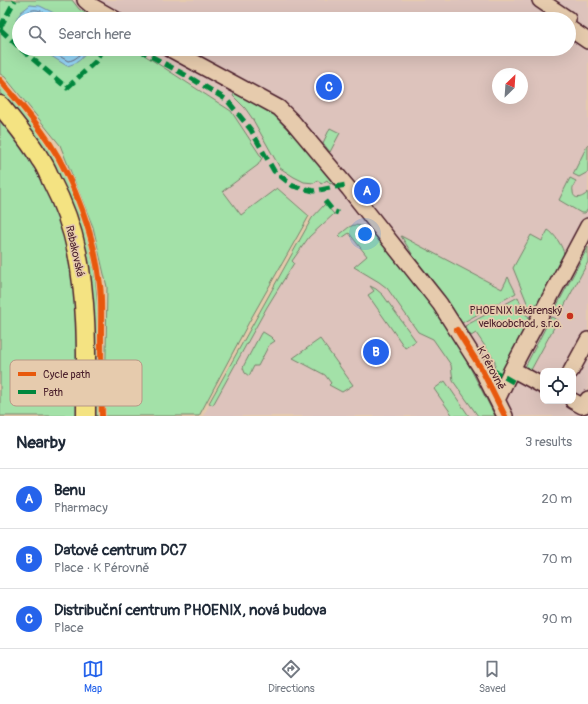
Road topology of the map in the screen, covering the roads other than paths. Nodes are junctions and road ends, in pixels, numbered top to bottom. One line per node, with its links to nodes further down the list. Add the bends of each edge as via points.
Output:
1 (85, 0): 4 (street)
2 (529, 0): 5 (street)
3 (540, 0): 6 (street)
4 (103, 12)
5 (544, 12)
6 (558, 12)
7 (576, 24): 8 (street)
8 (588, 32)
9 (576, 33): 10 (street)
10 (588, 41)
11 (183, 56): 20 (street, K Pérovně, via 279,108 293,122 440,304 482,370)
12 (0, 105): 15 (main road, Rabakovská, via 41,159 69,223 83,285)
13 (588, 226): 17 (street)
14 (588, 340): 16 (street)
15 (86, 360)
16 (573, 368)
17 (512, 369): 18 (street); 20 (street)
18 (540, 384)
19 (588, 399): 21 (street, via 582,406)
20 (497, 400): 22 (street, K Pérovně)
21 (576, 403)
22 (505, 416)

